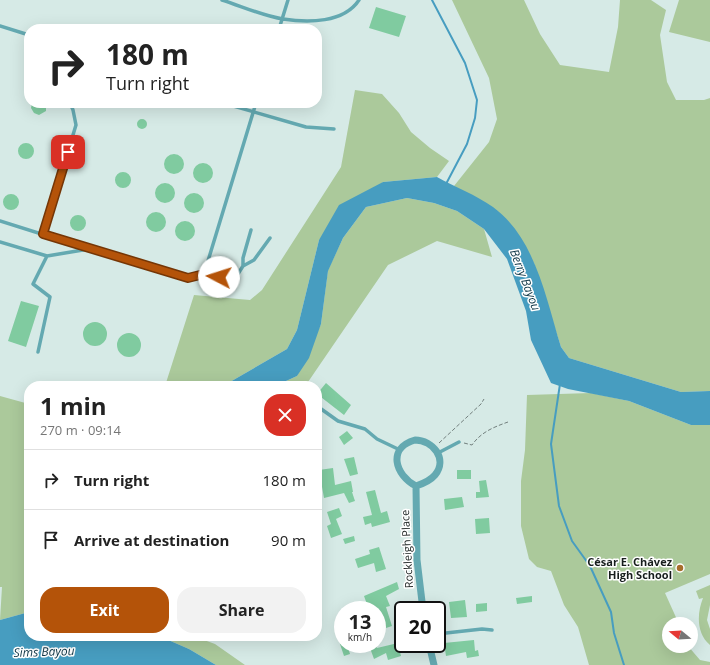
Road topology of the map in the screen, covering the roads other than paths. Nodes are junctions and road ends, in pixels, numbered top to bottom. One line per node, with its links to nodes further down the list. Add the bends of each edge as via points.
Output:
1 (222, 0): 4 (lane)
2 (288, 0): 4 (lane)
3 (359, 0): 4 (lane, via 338,17 311,21)
4 (282, 19): 5 (lane)
5 (280, 24)
6 (0, 26): 7 (lane)
7 (24, 33)
8 (72, 108): 15 (lane, via 76,125)
9 (240, 108): 11 (lane)
10 (254, 108): 11 (lane)
11 (253, 112): 12 (lane, via 306,127); 21 (lane)
12 (334, 129)
13 (0, 221): 15 (lane)
14 (251, 230): 20 (lane)
15 (43, 234): 18 (lane)
16 (270, 238): 20 (lane, via 254,260)
17 (0, 242): 19 (lane)
18 (89, 249): 19 (lane); 21 (lane, via 188,278)
19 (47, 256): 22 (lane, via 33,284 50,297)
20 (243, 266): 21 (lane, via 234,280)
21 (204, 274)
22 (38, 352)
23 (322, 410): 25 (lane, via 338,421 365,429 377,439)
24 (459, 442): 26 (lane)
25 (400, 450): 26 (street, via 415,440 428,443); 27 (street, via 398,468 407,480)
26 (436, 451): 27 (street, via 439,464 435,475)
27 (416, 486): 28 (street, Rockleigh Place, via 417,560)
28 (422, 601)
29 (492, 630): 30 (lane)
30 (446, 633)
31 (431, 653): 32 (street)
32 (434, 665)

